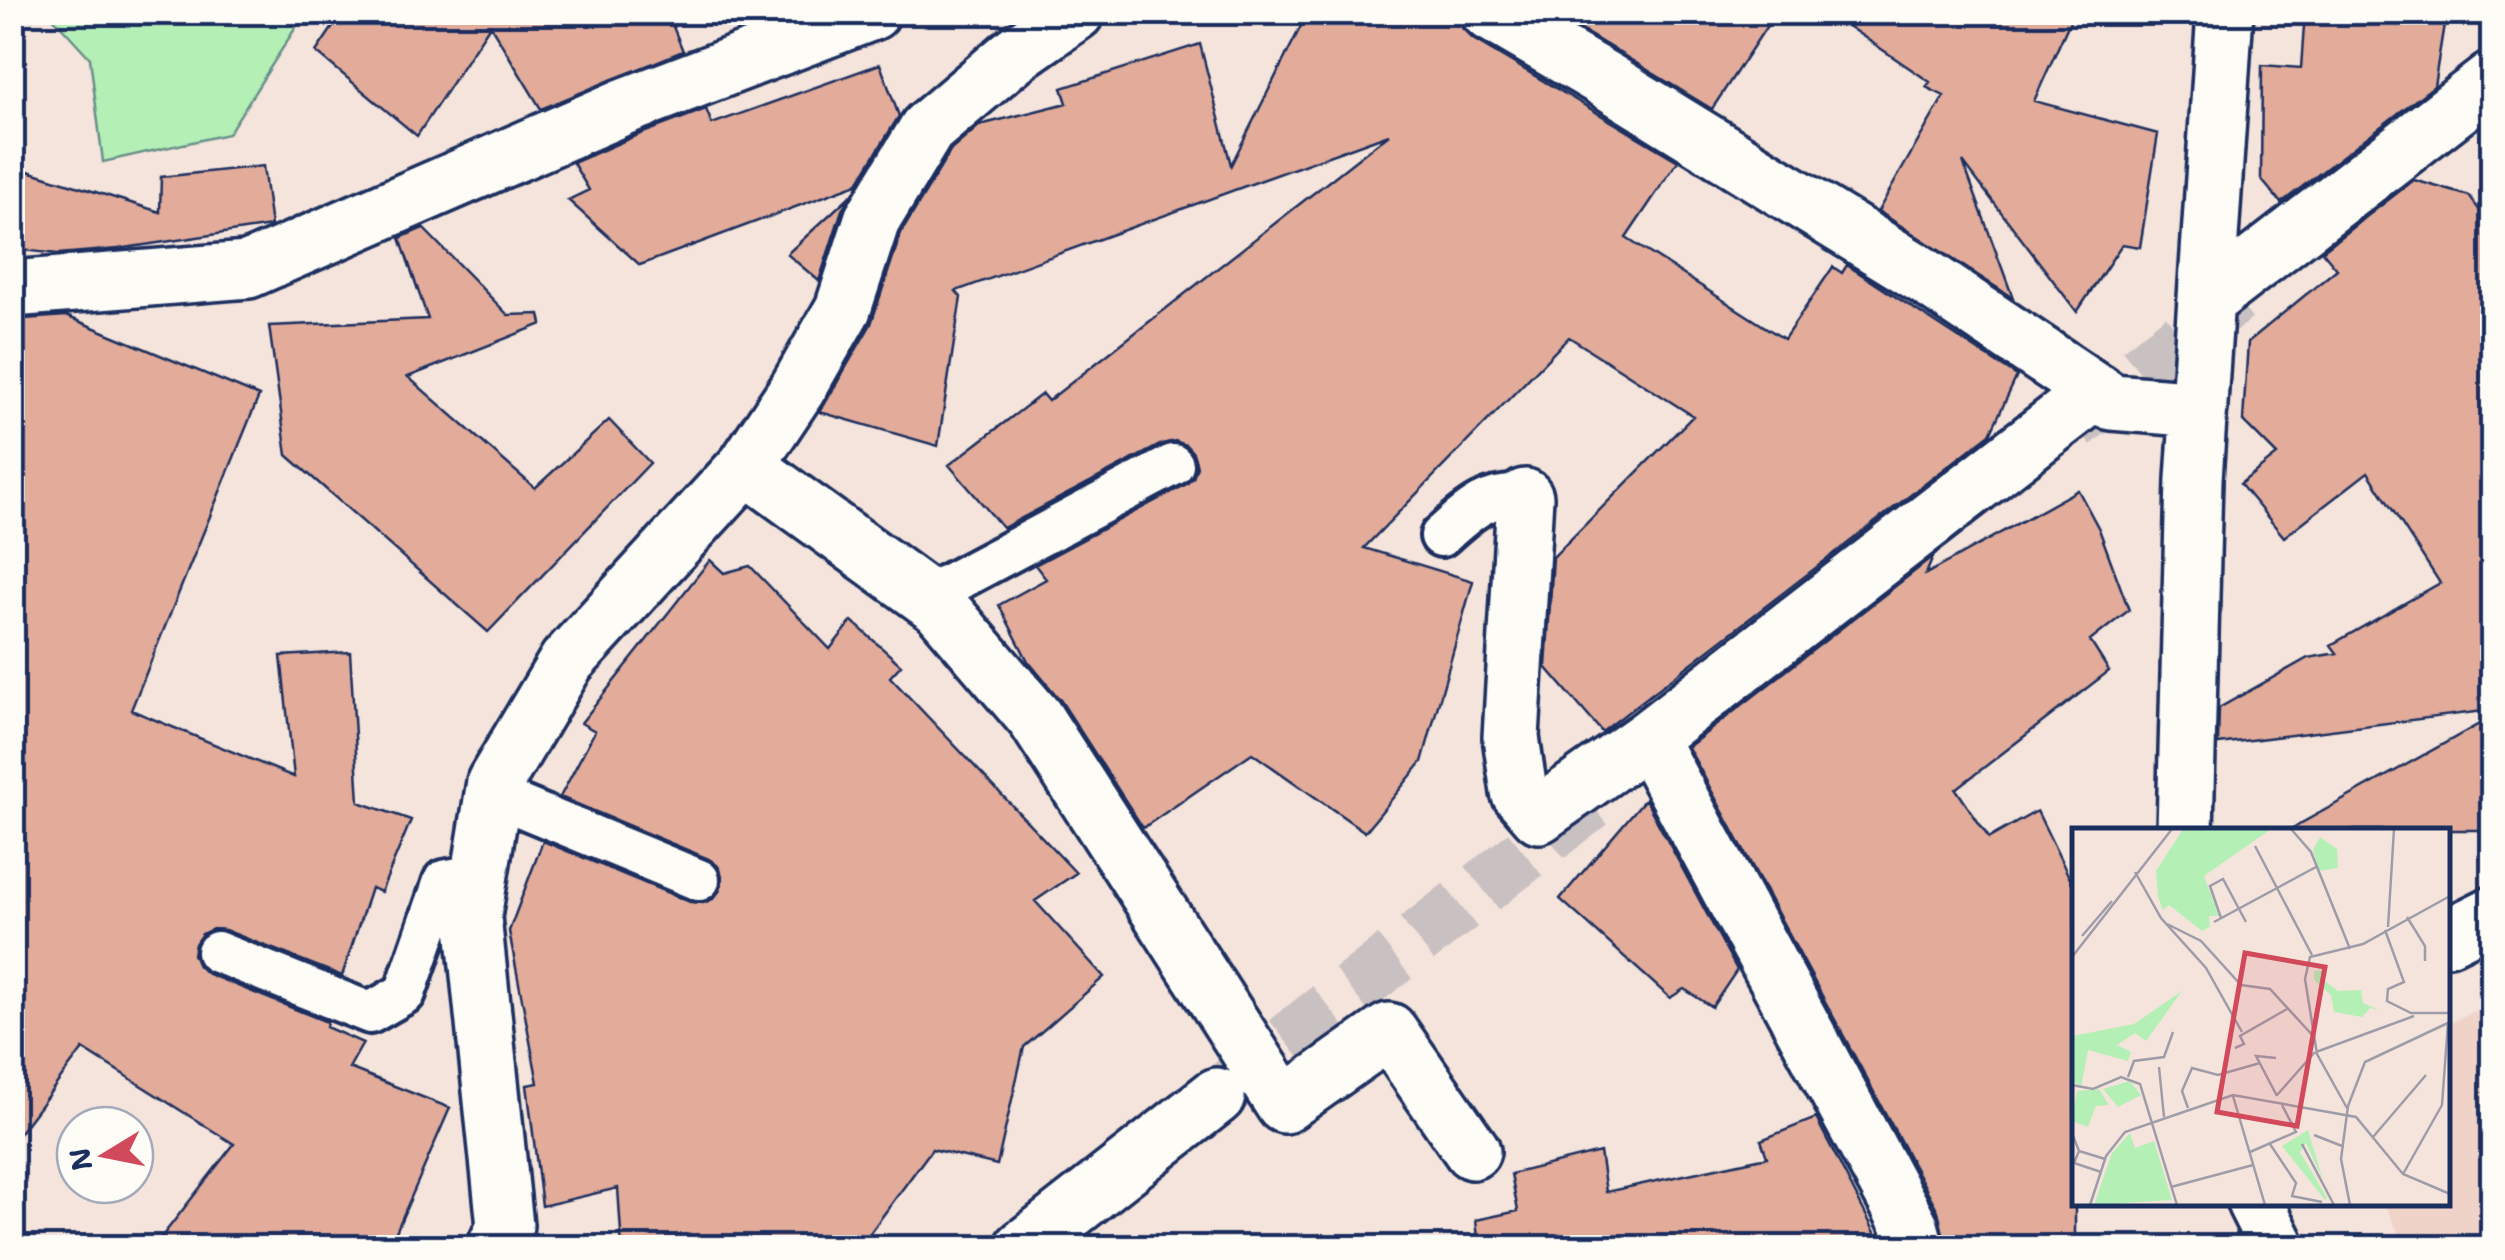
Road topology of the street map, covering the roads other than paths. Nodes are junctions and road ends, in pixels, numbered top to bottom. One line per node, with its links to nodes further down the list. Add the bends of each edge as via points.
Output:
1 (872, 12): 6 (street, via 624,108 248,270)
2 (1076, 12): 11 (street, via 927,129 872,220 843,309)
3 (1489, 12): 8 (street, via 1908,266)
4 (2225, 12): 7 (street)
5 (2492, 80): 7 (street)
6 (12, 289)
7 (2206, 301): 9 (street)
8 (2097, 391): 9 (street, via 2112,402); 15 (street)
9 (2199, 409): 17 (street)
10 (1173, 465): 14 (lane)
11 (746, 466): 14 (street); 16 (street, via 567,661)
12 (1525, 496): 13 (lane, via 1505,494 1476,505); 15 (street, via 1511,737 1519,792 1539,815)
13 (1441, 536)
14 (926, 597): 24 (street, via 1035,718 1284,1106 1389,1031)
15 (1648, 738): 28 (street)
16 (493, 795): 18 (street); 19 (lane)
17 (2185, 828)
18 (480, 874): 22 (lane, via 444,881 404,994 370,1014); 26 (street, via 473,917 505,1226)
19 (699, 880)
20 (2492, 915): 21 (street)
21 (2450, 936)
22 (217, 952)
23 (1218, 1096): 27 (street)
24 (1472, 1151)
25 (2257, 1205): 29 (street)
26 (495, 1248)
27 (1023, 1248)
28 (1916, 1248)
29 (2278, 1248)

